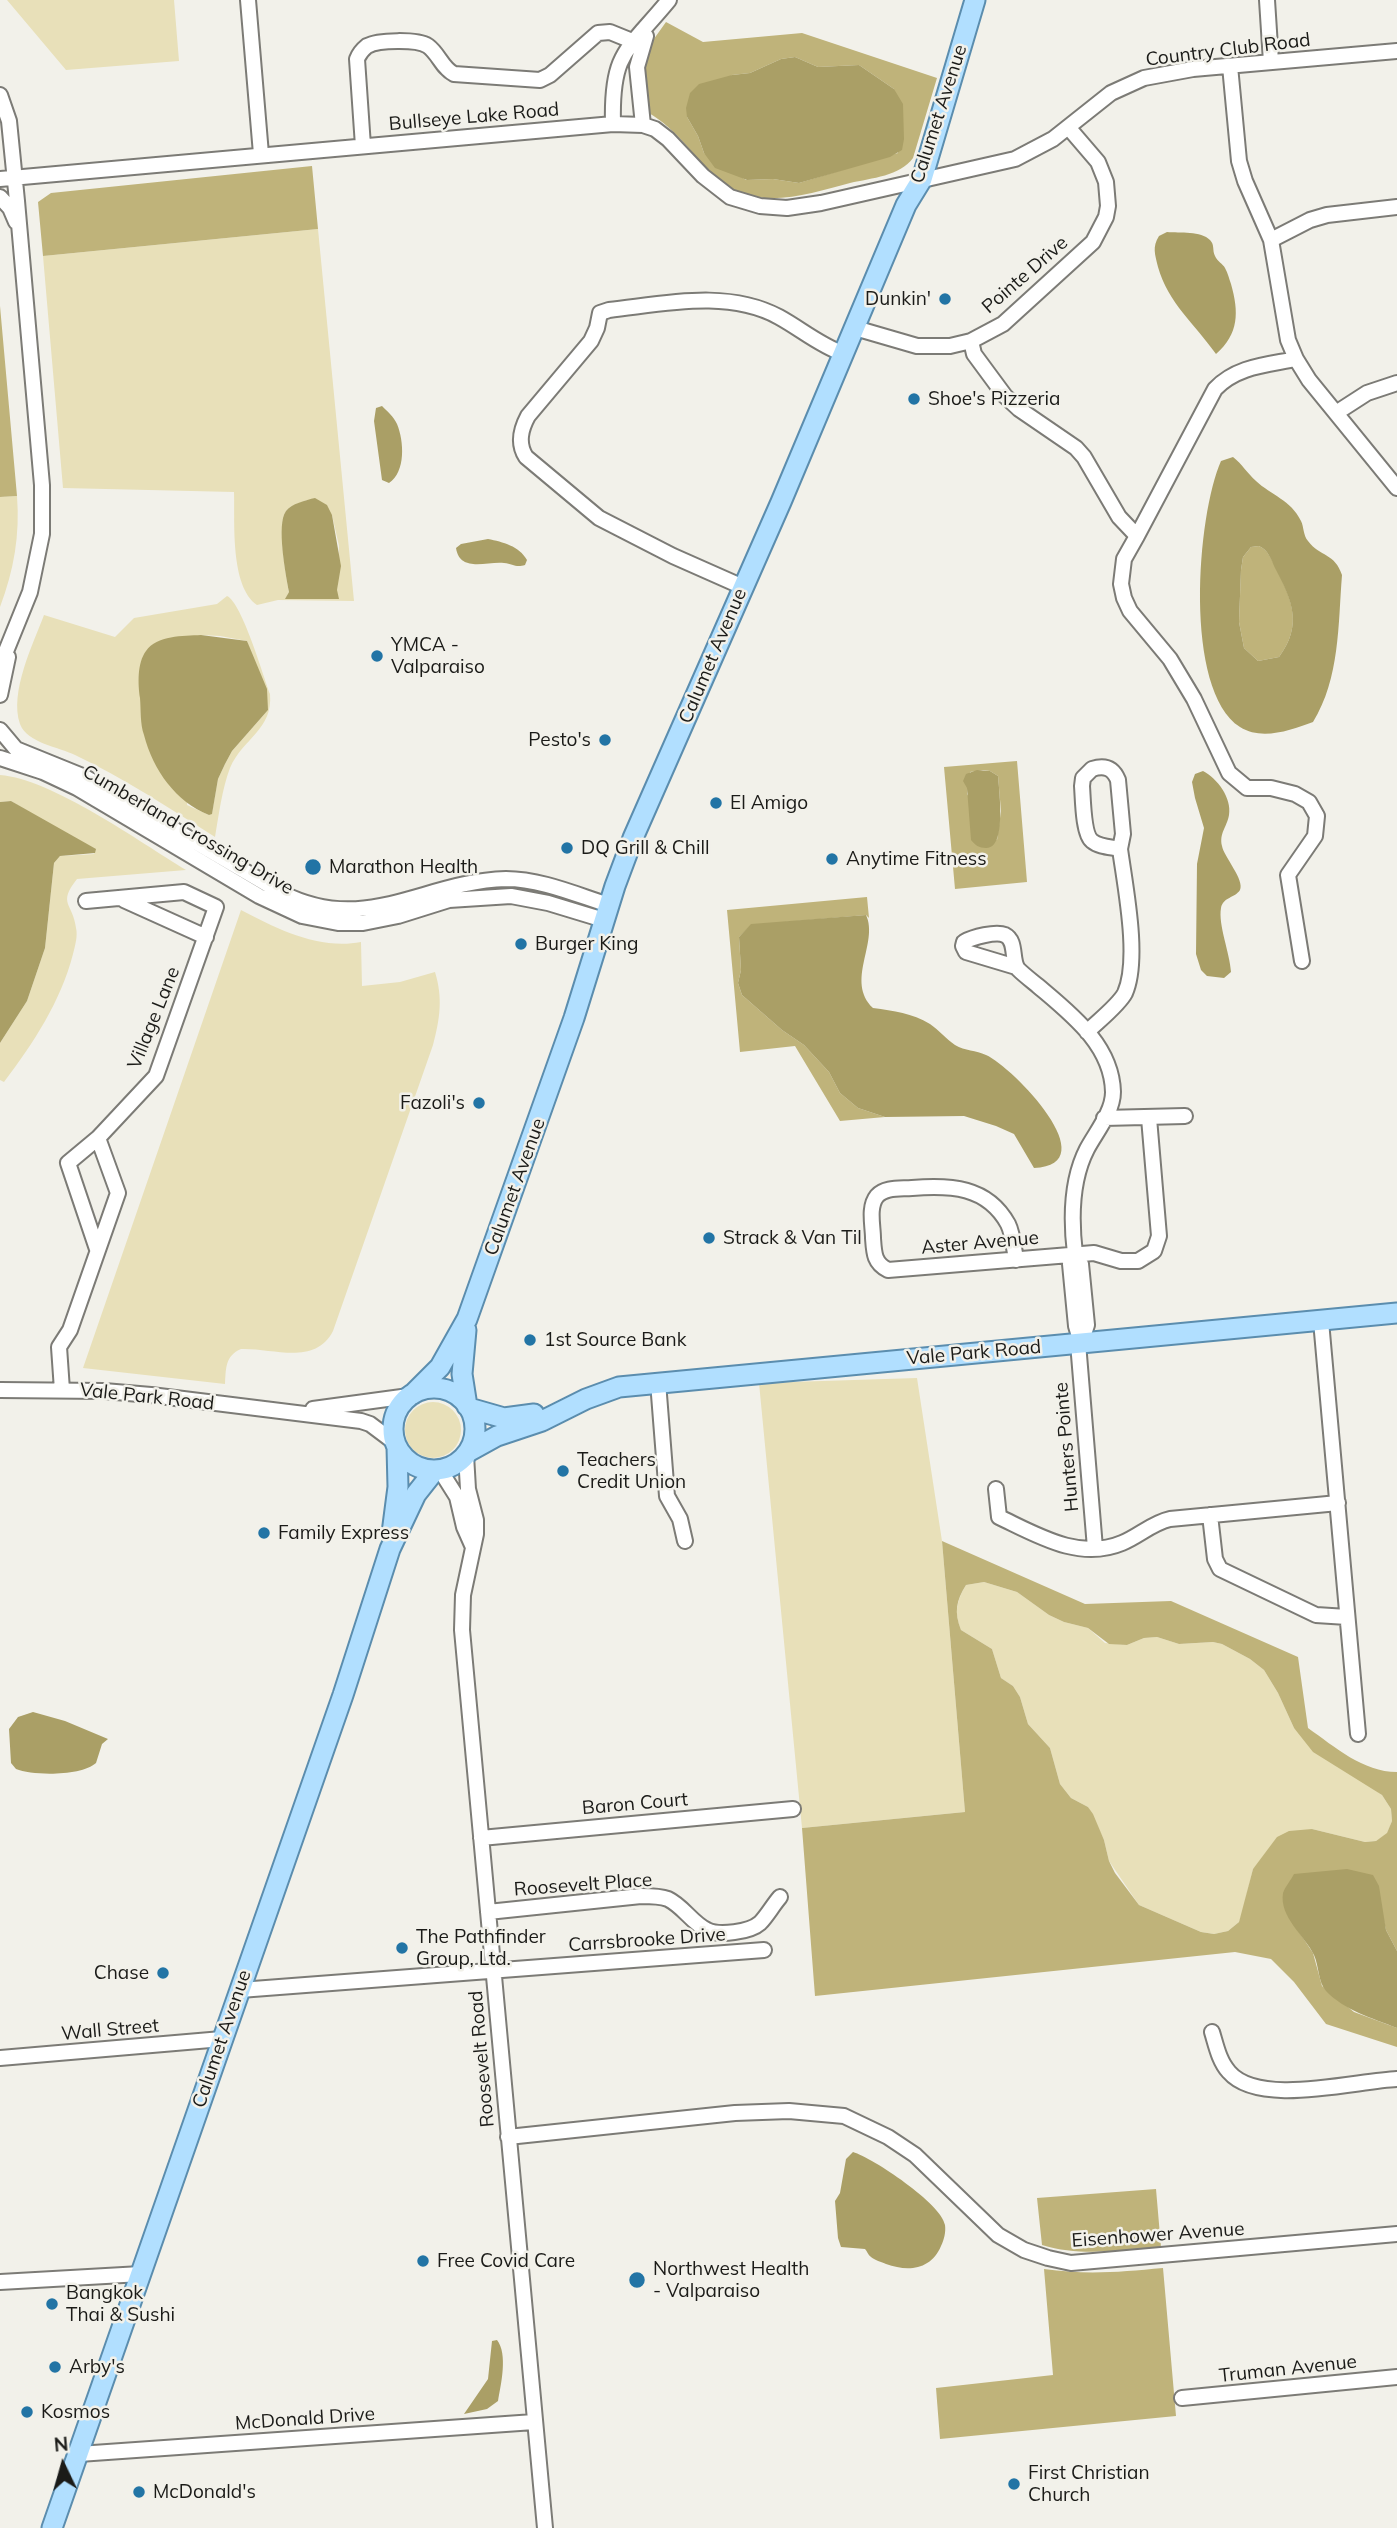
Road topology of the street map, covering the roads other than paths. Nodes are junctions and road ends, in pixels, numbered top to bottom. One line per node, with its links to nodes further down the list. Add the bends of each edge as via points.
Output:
1 (248, 0): 14 (street)
2 (975, 0): 16 (main road, Calumet Avenue)
3 (1267, 0): 7 (street)
4 (666, 4): 5 (street)
5 (638, 42): 10 (street, via 626,49 617,70); 11 (street); 13 (street, via 610,32 597,33 551,75 534,80 454,74 430,48 416,41 371,44 357,59)
6 (1397, 51): 7 (street, Country Club Road)
7 (1271, 62): 8 (street, Country Club Road)
8 (1230, 66): 12 (street, Country Club Road, via 1144,78 1111,93); 20 (street, via 1239,161)
9 (0, 95): 15 (street, via 9,121)
10 (613, 124): 11 (street, Bullseye Lake Road); 13 (street, Bullseye Lake Road)
11 (643, 125): 16 (street, via 668,139 730,197 760,206 787,208)
12 (1068, 127): 16 (street, Country Club Road, via 1015,159); 22 (street, Pointe Drive, via 1098,162 1106,182 1108,206 1101,229 1093,242 1003,324)
13 (363, 146): 14 (street, Bullseye Lake Road)
14 (261, 154): 15 (street, Bullseye Lake Road)
15 (7, 178): 19 (street)
16 (922, 179): 21 (main road, Calumet Avenue, via 906,205)
17 (0, 197): 19 (street)
18 (1397, 207): 20 (street, via 1327,215)
19 (20, 230): 30 (street, via 42,485 42,534 30,593)
20 (1271, 240): 24 (street, via 1284,322)
21 (855, 328): 22 (street, Pointe Drive, via 917,346); 23 (main road, Calumet Avenue)
22 (971, 341): 28 (street, via 974,354 1005,396 1084,457 1119,517)
23 (844, 354): 29 (main road, Calumet Avenue); 29 (street, via 814,341 778,316 748,305 690,301 609,310 600,313 591,341 522,428 521,449 526,457 599,518)
24 (1296, 359): 26 (street); 28 (street, via 1235,373 1215,388)
25 (1397, 383): 26 (street, via 1367,393)
26 (1336, 413): 27 (street)
27 (1397, 488)
28 (1137, 536): 40 (street, via 1123,566 1124,598 1170,659 1229,773 1247,788 1295,794 1309,802 1317,816 1315,836 1287,875)
29 (743, 587): 38 (main road, Calumet Avenue, via 633,838)
30 (11, 642): 31 (street); 32 (street)
31 (0, 666)
32 (0, 695)
33 (0, 730): 38 (street, Cumberland Crossing Drive, via 16,748 85,777 305,903 369,909 461,885 506,879 549,886)
34 (0, 758): 38 (street, Cumberland Crossing Drive, via 78,788 267,901 302,916 363,923 449,900 511,896)
35 (1120, 849): 35 (street, via 1097,844 1086,834 1082,786 1092,769 1107,767 1118,780); 42 (street, via 1130,974 1124,995)
36 (122, 899): 37 (street, Village Lane); 39 (street, Village Lane); 39 (street, Village Lane, via 184,892 216,907)
37 (86, 901)
38 (607, 913): 51 (main road, Calumet Avenue)
39 (206, 937): 46 (street, Village Lane, via 156,1076)
40 (1302, 961)
41 (1016, 967): 42 (street, Hunters Pointe)
42 (1087, 1032): 44 (street, Hunters Pointe, via 1110,1071 1113,1093)
43 (1185, 1116): 45 (street)
44 (1104, 1118): 45 (street); 48 (street, Hunters Pointe, via 1078,1174 1073,1207)
45 (1149, 1118): 48 (street, Aster Avenue, via 1159,1236 1156,1247 1133,1262 1097,1253)
46 (98, 1138): 47 (street, via 118,1193); 47 (street, Village Lane, via 68,1163)
47 (97, 1249): 56 (street, via 70,1330 59,1347)
48 (1075, 1254): 49 (street, Aster Avenue); 53 (street, Hunters Pointe, via 1081,1264 1087,1325)
49 (1016, 1261): 49 (street, Aster Avenue, via 1009,1225 997,1209 970,1191 926,1186 885,1190 875,1198 875,1257 888,1270)
50 (1397, 1313): 52 (main road, Vale Park Road)
51 (467, 1319): 57 (main road, Calumet Avenue, via 440,1367); 58 (main road, Calumet Avenue, via 462,1374)
52 (1321, 1321): 53 (main road, Vale Park Road); 65 (street)
53 (1079, 1343): 54 (main road, Vale Park Road); 69 (street, Hunters Pointe)
54 (658, 1382): 60 (main road, Vale Park Road, via 603,1391); 67 (street, via 667,1496 680,1519)
55 (0, 1390): 56 (street, Vale Park Road)
56 (62, 1390): 59 (street, Vale Park Road)
57 (411, 1395): 58 (main road, via 444,1390); 59 (street, Vale Park Road); 61 (main road, via 395,1416)
58 (468, 1407): 60 (main road, Vale Park Road, via 504,1418); 62 (main road, via 474,1434)
59 (293, 1411): 61 (street, Vale Park Road, via 361,1421)
60 (556, 1413): 62 (main road, Vale Park Road, via 497,1436)
61 (396, 1444): 63 (main road, via 415,1465); 70 (main road, Calumet Avenue, via 398,1487)
62 (467, 1454): 63 (main road); 68 (street, Roosevelt Road, via 467,1484 477,1520)
63 (438, 1470): 68 (street, via 457,1497); 70 (main road, Calumet Avenue, via 416,1494)
64 (996, 1489): 69 (street, via 999,1517 1061,1546)
65 (1338, 1503): 66 (street); 71 (street)
66 (1210, 1515): 69 (street, via 1163,1520 1121,1544); 71 (street, via 1220,1569 1316,1615)
67 (685, 1541)
68 (472, 1545): 74 (street, Roosevelt Road, via 462,1623)
69 (1095, 1548)
70 (390, 1549): 79 (main road, Calumet Avenue)
71 (1347, 1617): 72 (street)
72 (1358, 1734)
73 (793, 1809): 74 (street, Baron Court)
74 (481, 1838): 76 (street, Roosevelt Road)
75 (780, 1896): 76 (street, Roosevelt Place, via 759,1924 724,1932 705,1930 668,1899 655,1896)
76 (488, 1912): 78 (street, Roosevelt Road)
77 (764, 1950): 78 (street, Carrsbrooke Drive)
78 (493, 1971): 79 (street, Carrsbrooke Drive); 84 (street, Roosevelt Road)
79 (240, 1990): 81 (main road, Calumet Avenue)
80 (1212, 2032): 83 (street, via 1226,2069 1259,2089 1280,2091)
81 (222, 2039): 82 (street, Wall Street); 86 (main road, Calumet Avenue)
82 (0, 2058)
83 (1397, 2079)
84 (508, 2137): 85 (street, Eisenhower Avenue, via 735,2113 836,2115 888,2137 915,2155 998,2235 1024,2250 1071,2263); 90 (street, Roosevelt Road)
85 (1397, 2234)
86 (141, 2274): 87 (street); 91 (main road, Calumet Avenue)
87 (0, 2282)
88 (1397, 2377): 89 (street, Truman Avenue)
89 (1182, 2398)
90 (534, 2422): 91 (street, McDonald Drive); 93 (street, Roosevelt Road)
91 (79, 2454): 92 (main road, Calumet Avenue)
92 (52, 2528)
93 (545, 2528)

